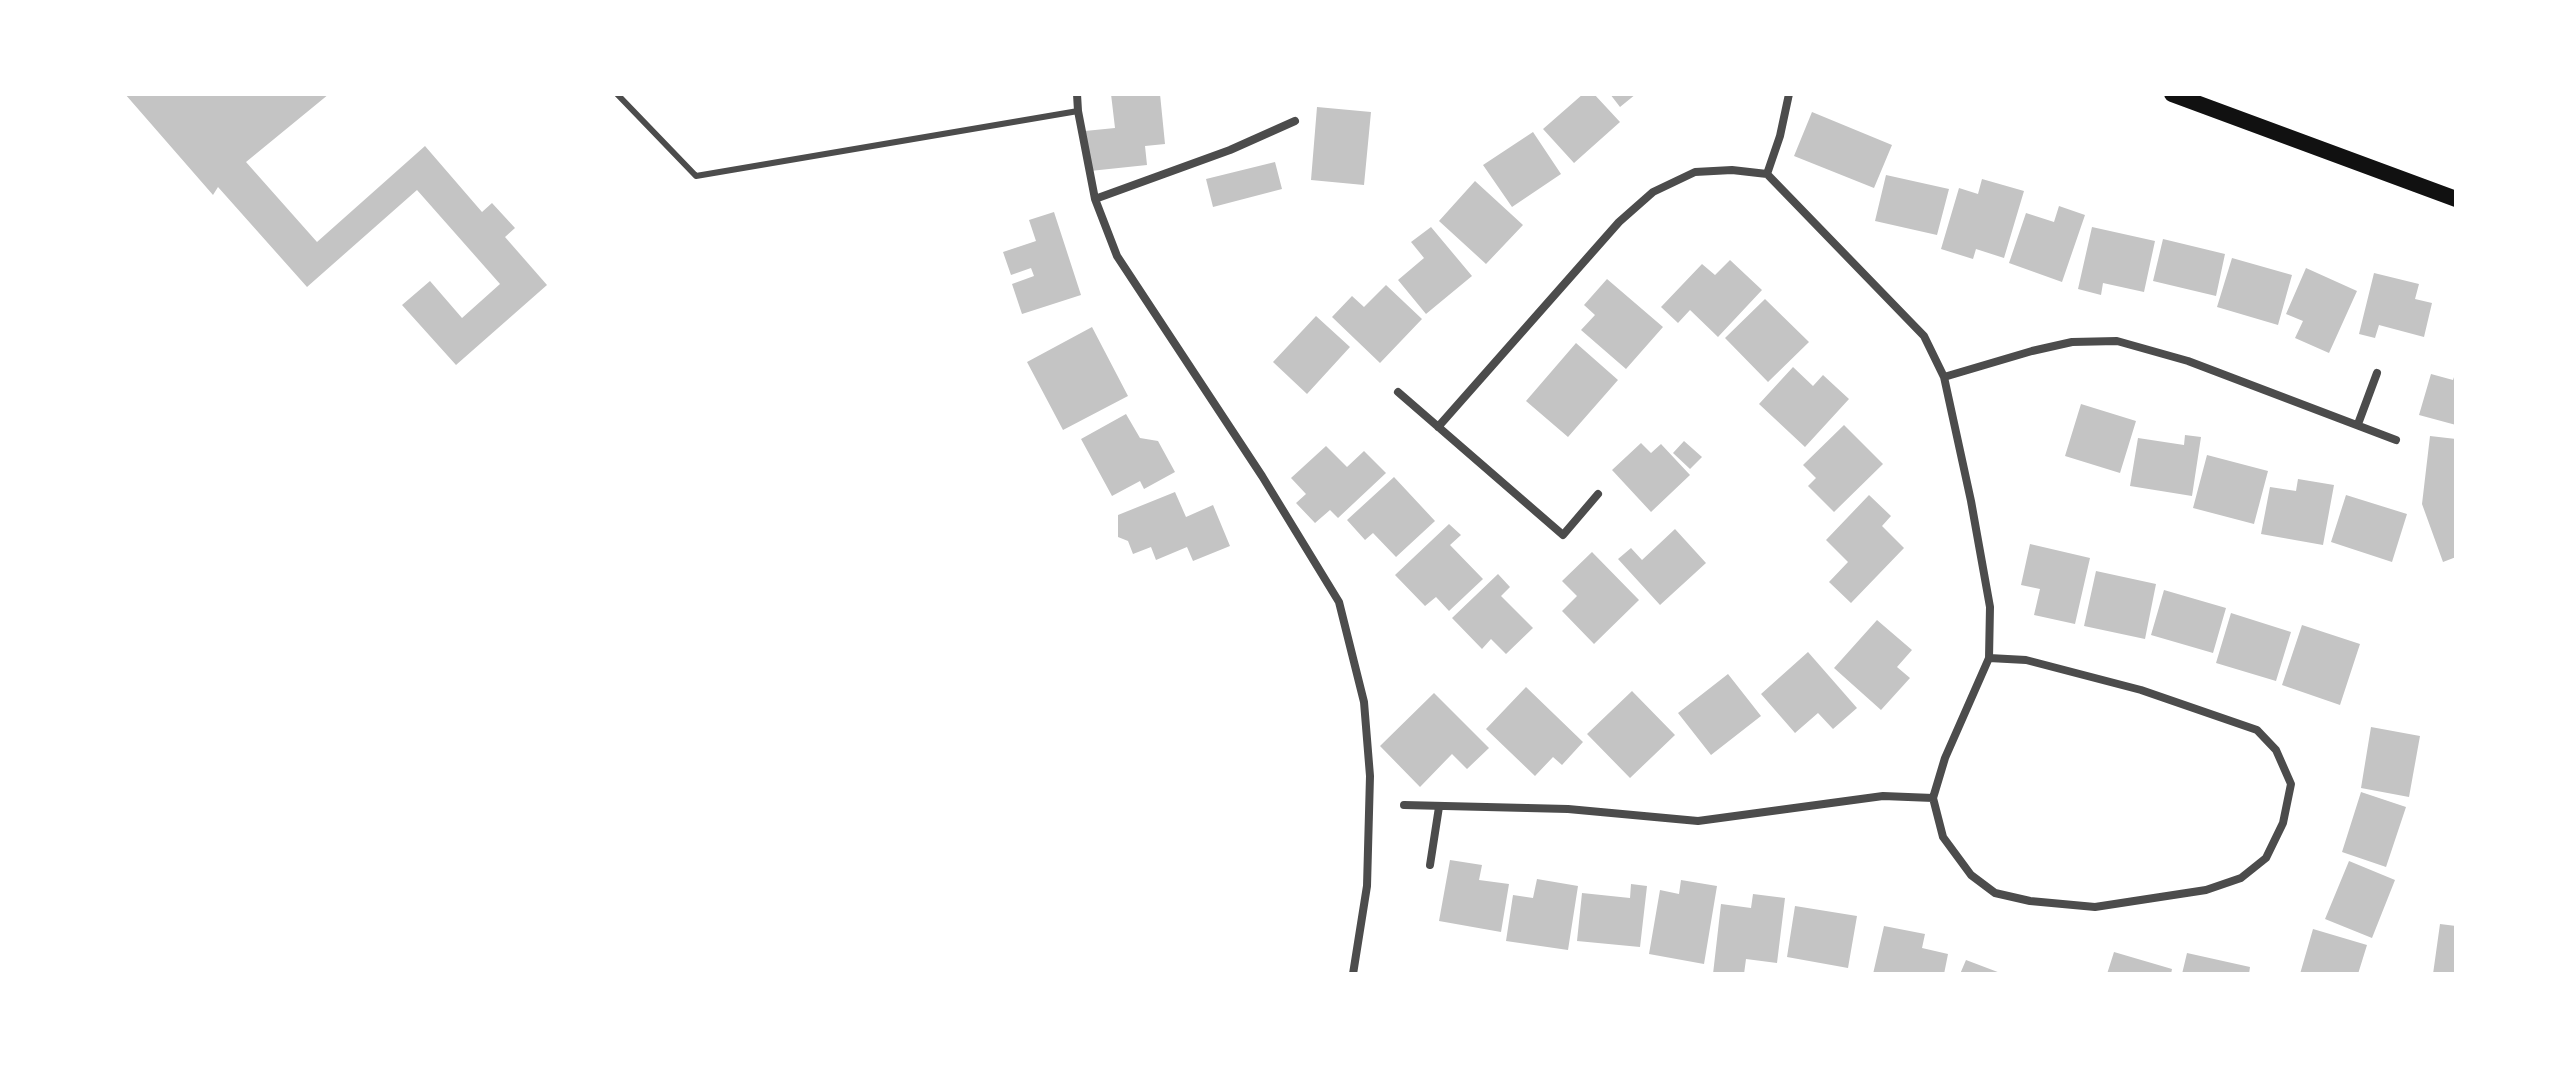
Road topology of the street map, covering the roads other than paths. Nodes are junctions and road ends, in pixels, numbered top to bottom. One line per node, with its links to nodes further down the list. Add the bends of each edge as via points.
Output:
1 (617, 94): 5 (lane, via 696,176)
2 (1077, 94): 5 (street)
3 (1789, 94): 7 (street)
4 (2172, 94): 9 (main road)
5 (1078, 111): 8 (street)
6 (1295, 121): 8 (street)
7 (1767, 174): 11 (street, via 1924,336); 14 (street, via 1695,172 1653,192 1619,222)
8 (1095, 199): 22 (street, via 1117,256 1339,602 1364,702 1370,776 1367,886)
9 (2456, 199)
10 (2377, 373): 13 (street)
11 (1944, 377): 13 (street, via 2072,342 2117,341 2188,361); 17 (street, via 1990,607)
12 (1398, 392): 14 (street)
13 (2358, 424): 15 (street)
14 (1438, 427): 16 (street, via 1563,535)
15 (2396, 440)
16 (1598, 494)
17 (1989, 658): 18 (street, via 1950,743); 18 (street, via 2026,660 2141,690 2257,730 2276,750 2291,784 2283,823 2266,858 2241,878 2206,890 2095,907 1995,893 1971,875 1943,837)
18 (1933, 798): 20 (street, via 1883,796 1698,821 1568,809)
19 (1404, 805): 20 (street)
20 (1439, 807): 21 (street)
21 (1430, 865)
22 (1353, 974)

